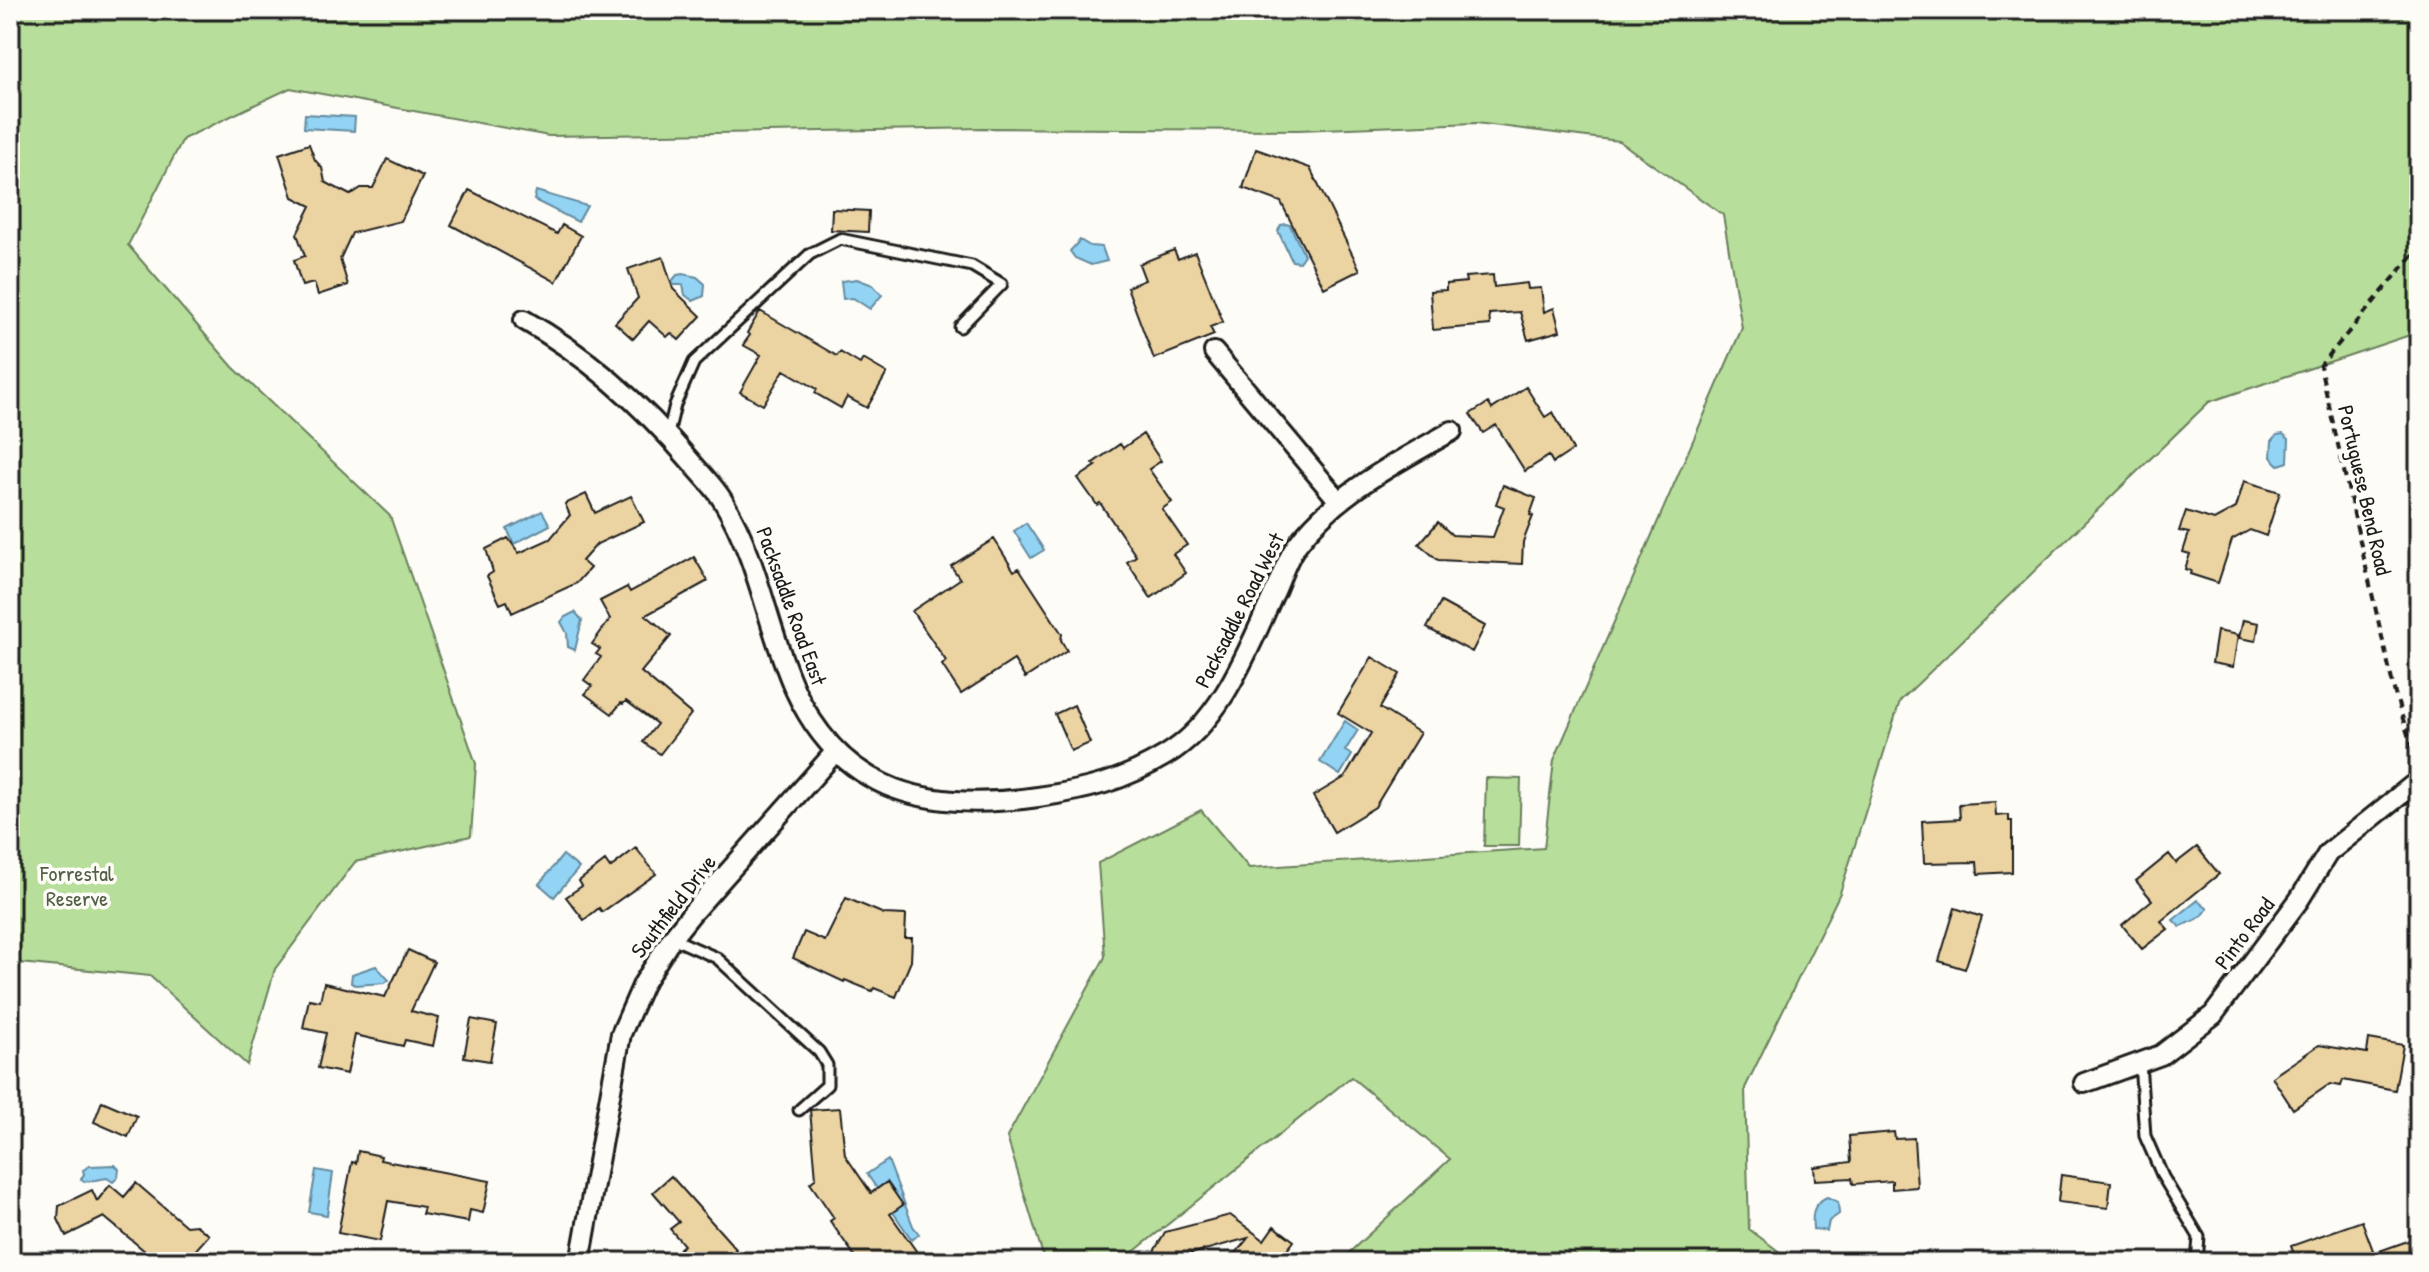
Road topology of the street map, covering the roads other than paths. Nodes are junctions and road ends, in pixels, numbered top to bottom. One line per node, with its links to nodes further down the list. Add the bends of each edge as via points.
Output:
1 (524, 320): 5 (street, Packsaddle Road East, via 558,339)
2 (960, 327): 5 (lane, via 1002,284 972,266 840,239 810,254 694,362)
3 (1214, 352): 6 (street)
4 (1452, 431): 6 (street, Packsaddle Road West)
5 (668, 434): 7 (street, Packsaddle Road East, via 721,496 736,523 795,690)
6 (1339, 501): 7 (street, Packsaddle Road West, via 1293,550 1215,708 1182,745 1133,774 1050,795 958,803 907,795 869,777)
7 (836, 751): 9 (street, Southfield Drive)
8 (2419, 780): 10 (street, Pinto Road, via 2328,853 2213,1015 2161,1055)
9 (672, 938): 12 (lane, via 717,958 819,1052 827,1065 827,1085); 13 (street, Southfield Drive, via 643,984 621,1034)
10 (2140, 1062): 11 (street, Pinto Road); 14 (lane, via 2145,1136 2199,1237)
11 (2084, 1083)
12 (799, 1110)
13 (580, 1262)
14 (2197, 1262)

